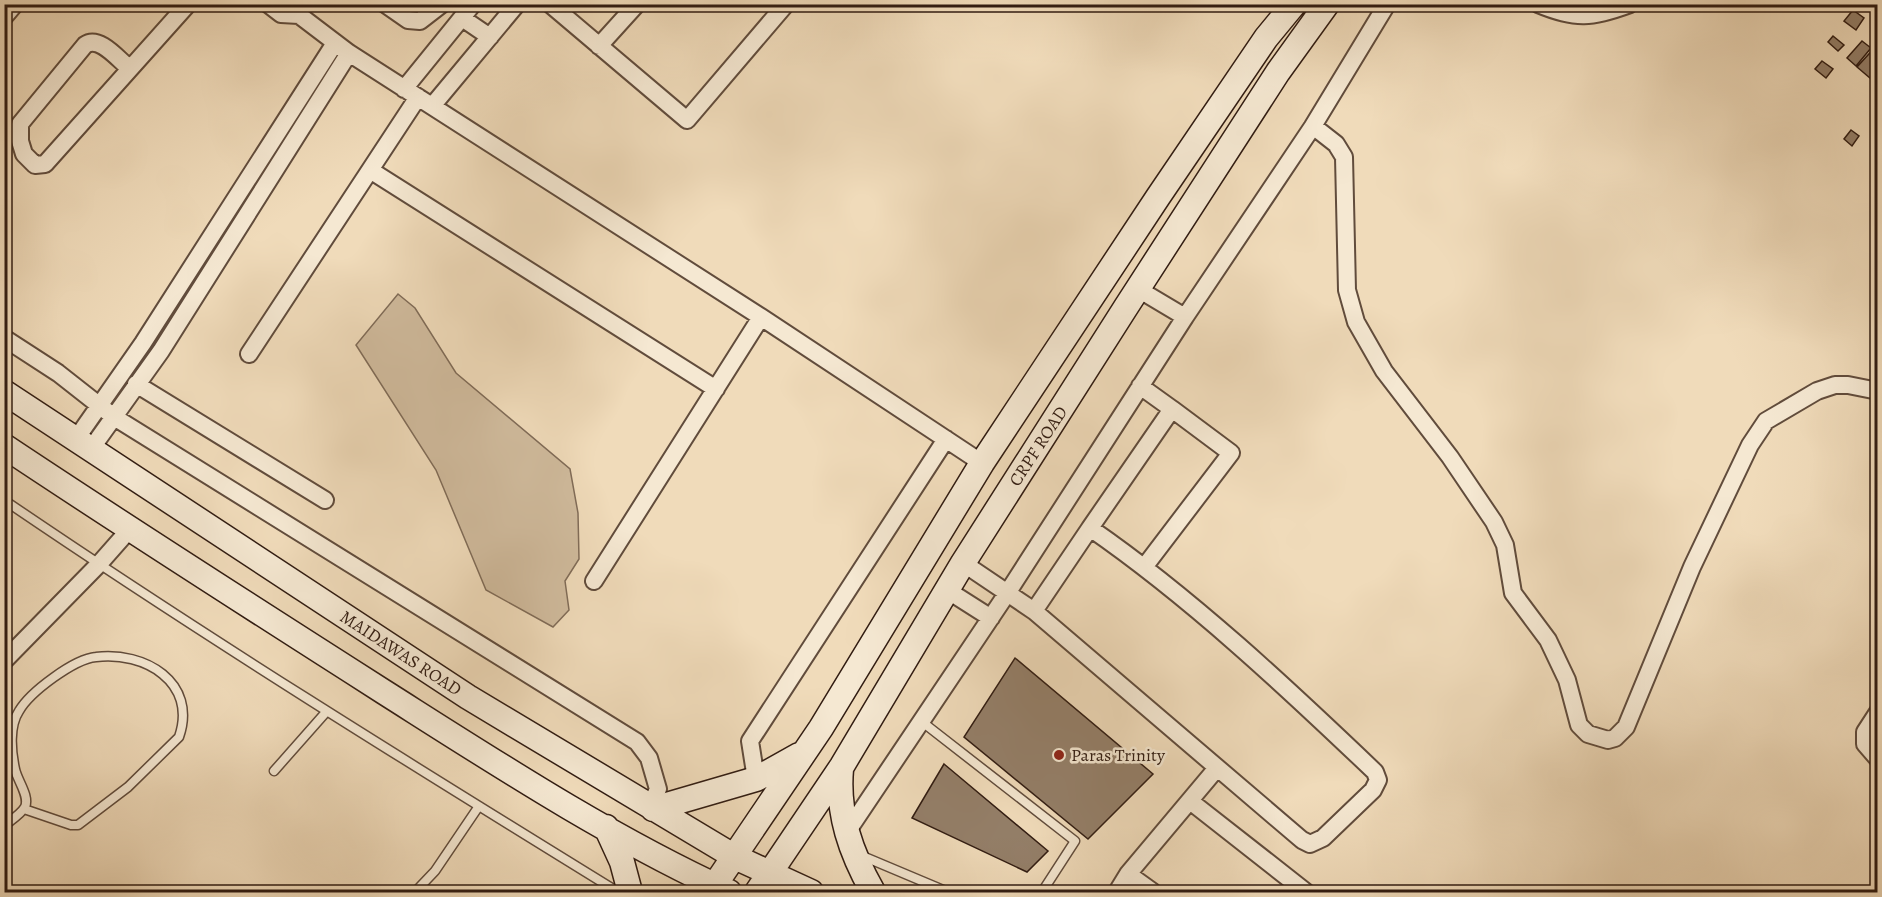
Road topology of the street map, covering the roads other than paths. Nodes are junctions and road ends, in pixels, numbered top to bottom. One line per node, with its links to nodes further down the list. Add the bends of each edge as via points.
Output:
1 (15, 4): 17 (street)
2 (188, 4): 23 (street)
3 (268, 4): 16 (street, via 280,14)
4 (385, 4): 5 (street, via 408,20 420,21)
5 (442, 4)
6 (473, 4): 18 (street)
7 (517, 4): 19 (street)
8 (637, 4): 21 (street)
9 (786, 4): 21 (street, via 687,120)
10 (1294, 4): 45 (street, via 1266,38 1164,188)
11 (1327, 4): 27 (street, CRPF ROAD)
12 (1387, 4): 25 (street)
13 (1538, 4): 14 (street, via 1575,17 1597,16)
14 (1630, 4)
15 (551, 5): 21 (street)
16 (296, 10): 20 (street)
17 (4, 17)
18 (462, 18): 19 (street); 24 (street)
19 (490, 37): 24 (street)
20 (335, 42): 22 (street); 31 (street)
21 (598, 45)
22 (349, 53): 24 (street); 32 (street)
23 (129, 68): 23 (street, via 45,164 28,161 20,141 20,124 85,45 98,42)
24 (418, 97): 26 (street); 28 (street)
25 (1313, 126): 29 (street); 37 (street, via 1336,144 1344,157 1347,290 1356,322 1384,371 1494,522 1505,545 1513,592 1548,640 1567,680 1579,725 1588,734 1608,740 1626,727 1692,567 1750,445 1766,421 1817,391 1835,386)
26 (370, 170): 33 (street); 36 (street)
27 (1137, 289): 29 (street); 46 (street, CRPF ROAD)
28 (761, 317): 36 (street); 42 (street)
29 (1185, 317): 35 (street)
30 (4, 338): 39 (street)
31 (143, 343): 32 (street); 39 (street)
32 (161, 351): 34 (street)
33 (249, 354)
34 (136, 384): 41 (street); 48 (street)
35 (1140, 386): 40 (street); 56 (street)
36 (716, 388): 54 (street)
37 (1878, 391)
38 (4, 392): 43 (street, MAIDAWAS ROAD)
39 (100, 406): 41 (street); 43 (street)
40 (1172, 409): 49 (street); 53 (street, via 1231,453)
41 (114, 417): 43 (street); 71 (street, via 638,742 658,789)
42 (946, 440): 45 (street); 68 (street, via 750,741)
43 (83, 444): 71 (street, MAIDAWAS ROAD, via 468,697)
44 (4, 446): 50 (street)
45 (984, 461): 46 (street); 63 (street)
46 (1016, 480): 51 (street, CRPF ROAD)
47 (4, 500): 52 (lane)
48 (325, 500)
49 (1090, 528): 53 (street); 57 (street)
50 (129, 530): 52 (street); 74 (street, via 449,733)
51 (963, 563): 55 (street, CRPF ROAD); 56 (street)
52 (99, 564): 59 (street); 60 (lane)
53 (1144, 566): 66 (street, via 1335,733 1376,772 1378,780 1373,790 1323,838 1310,844)
54 (594, 581)
55 (947, 590): 58 (street); 65 (street, CRPF ROAD)
56 (1008, 592): 57 (street); 58 (street)
57 (1034, 611): 66 (street)
58 (991, 618): 62 (street)
59 (4, 661)
60 (327, 711): 67 (lane); 70 (lane)
61 (1878, 712): 64 (street, via 1865,732 1865,744)
62 (921, 721): 75 (street); 86 (lane, via 1075,841)
63 (806, 751): 68 (street); 76 (street)
64 (1878, 759)
65 (842, 766): 75 (street, via 839,796); 78 (street, CRPF ROAD)
66 (1217, 768): 69 (street)
67 (274, 771)
68 (756, 779): 71 (street)
69 (1190, 801): 77 (street); 89 (street)
70 (479, 806): 80 (lane, via 435,871); 81 (lane)
71 (651, 808): 76 (street, MAIDAWAS ROAD)
72 (24, 809): 72 (lane, via 26,801 15,770 12,736 19,710 29,700 70,666 96,656 140,660 169,679 180,702 179,737 128,787 78,825); 73 (lane)
73 (4, 826)
74 (606, 827): 79 (street); 82 (street)
75 (849, 842): 84 (street); 85 (lane)
76 (735, 857): 78 (street, MAIDAWAS ROAD); 79 (street)
77 (1128, 874): 87 (street); 88 (street)
78 (763, 883): 83 (street, MAIDAWAS ROAD)
79 (718, 890)
80 (415, 892)
81 (618, 892)
82 (630, 892)
83 (811, 892)
84 (873, 892)
85 (948, 892)
86 (1042, 892)
87 (1117, 892)
88 (1153, 892)
89 (1306, 892)

